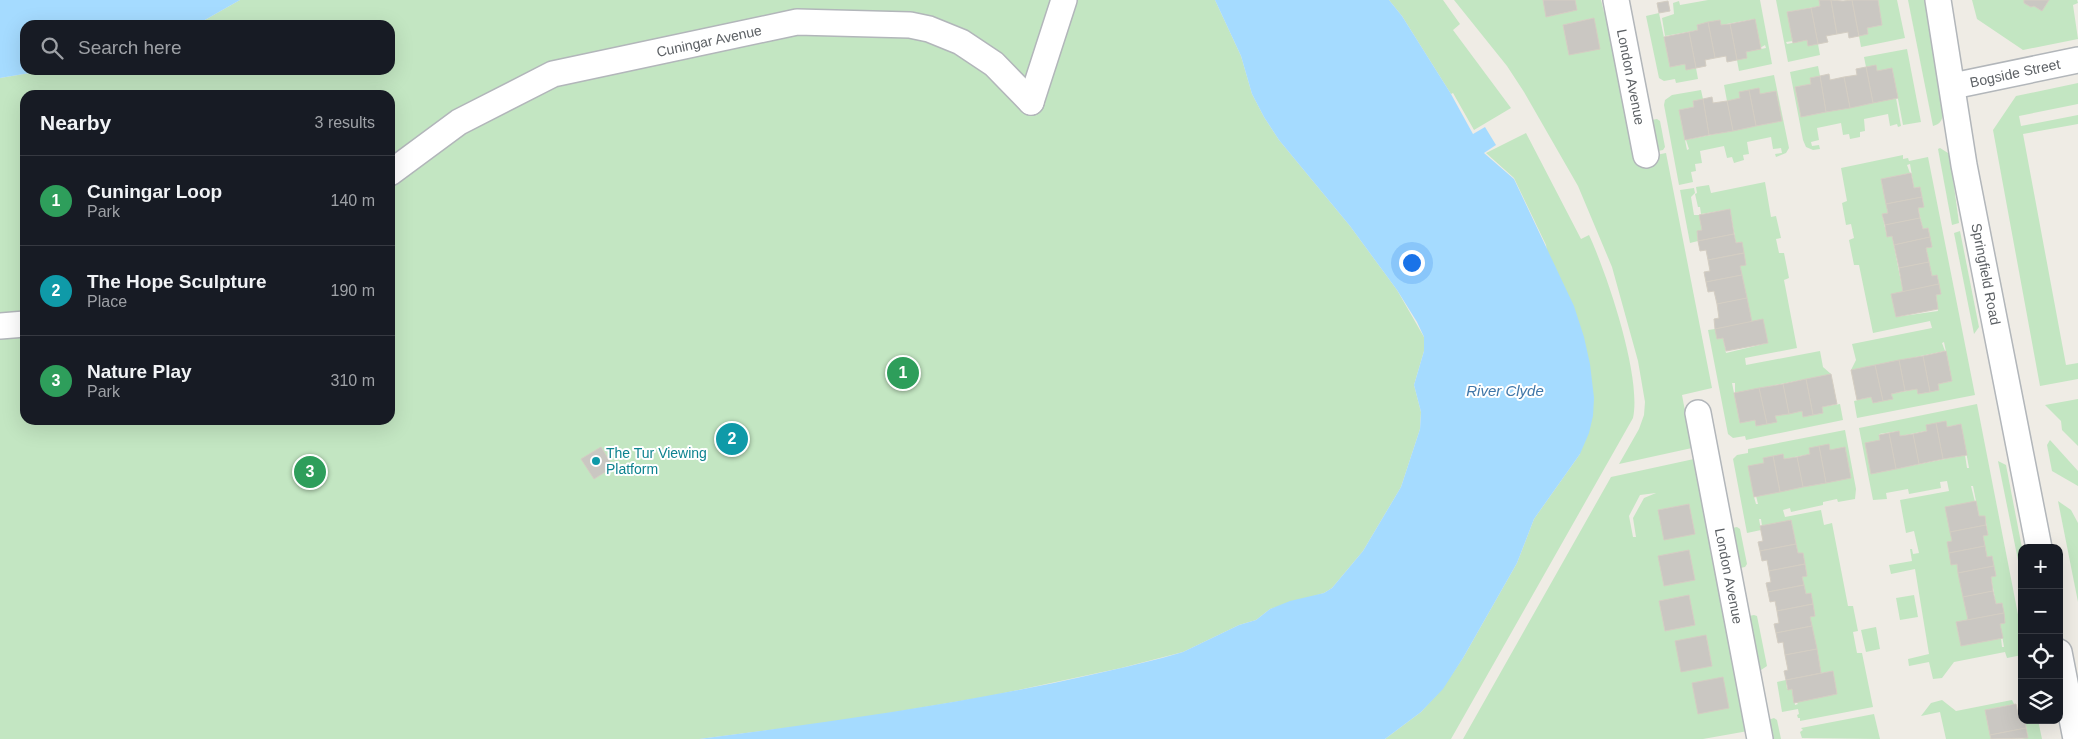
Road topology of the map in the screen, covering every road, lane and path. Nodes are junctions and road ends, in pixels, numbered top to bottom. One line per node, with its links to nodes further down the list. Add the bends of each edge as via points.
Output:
1 (1064, 0): 7 (street, Cuningar Avenue, via 1031,102 994,64 960,42 929,29 910,25 796,22 553,74 459,122)
2 (1616, 0): 6 (street, London Avenue)
3 (1938, 0): 5 (street, Springfield Road)
4 (2078, 60): 5 (street, Bogside Street)
5 (1953, 86): 11 (street, Springfield Road, via 1964,165)
6 (1646, 155)
7 (395, 169)
8 (20, 324): 9 (street)
9 (0, 326)
10 (1698, 413): 13 (street, London Avenue)
11 (2038, 544)
12 (2063, 672): 14 (street)
13 (1760, 739)
14 (2076, 739)

